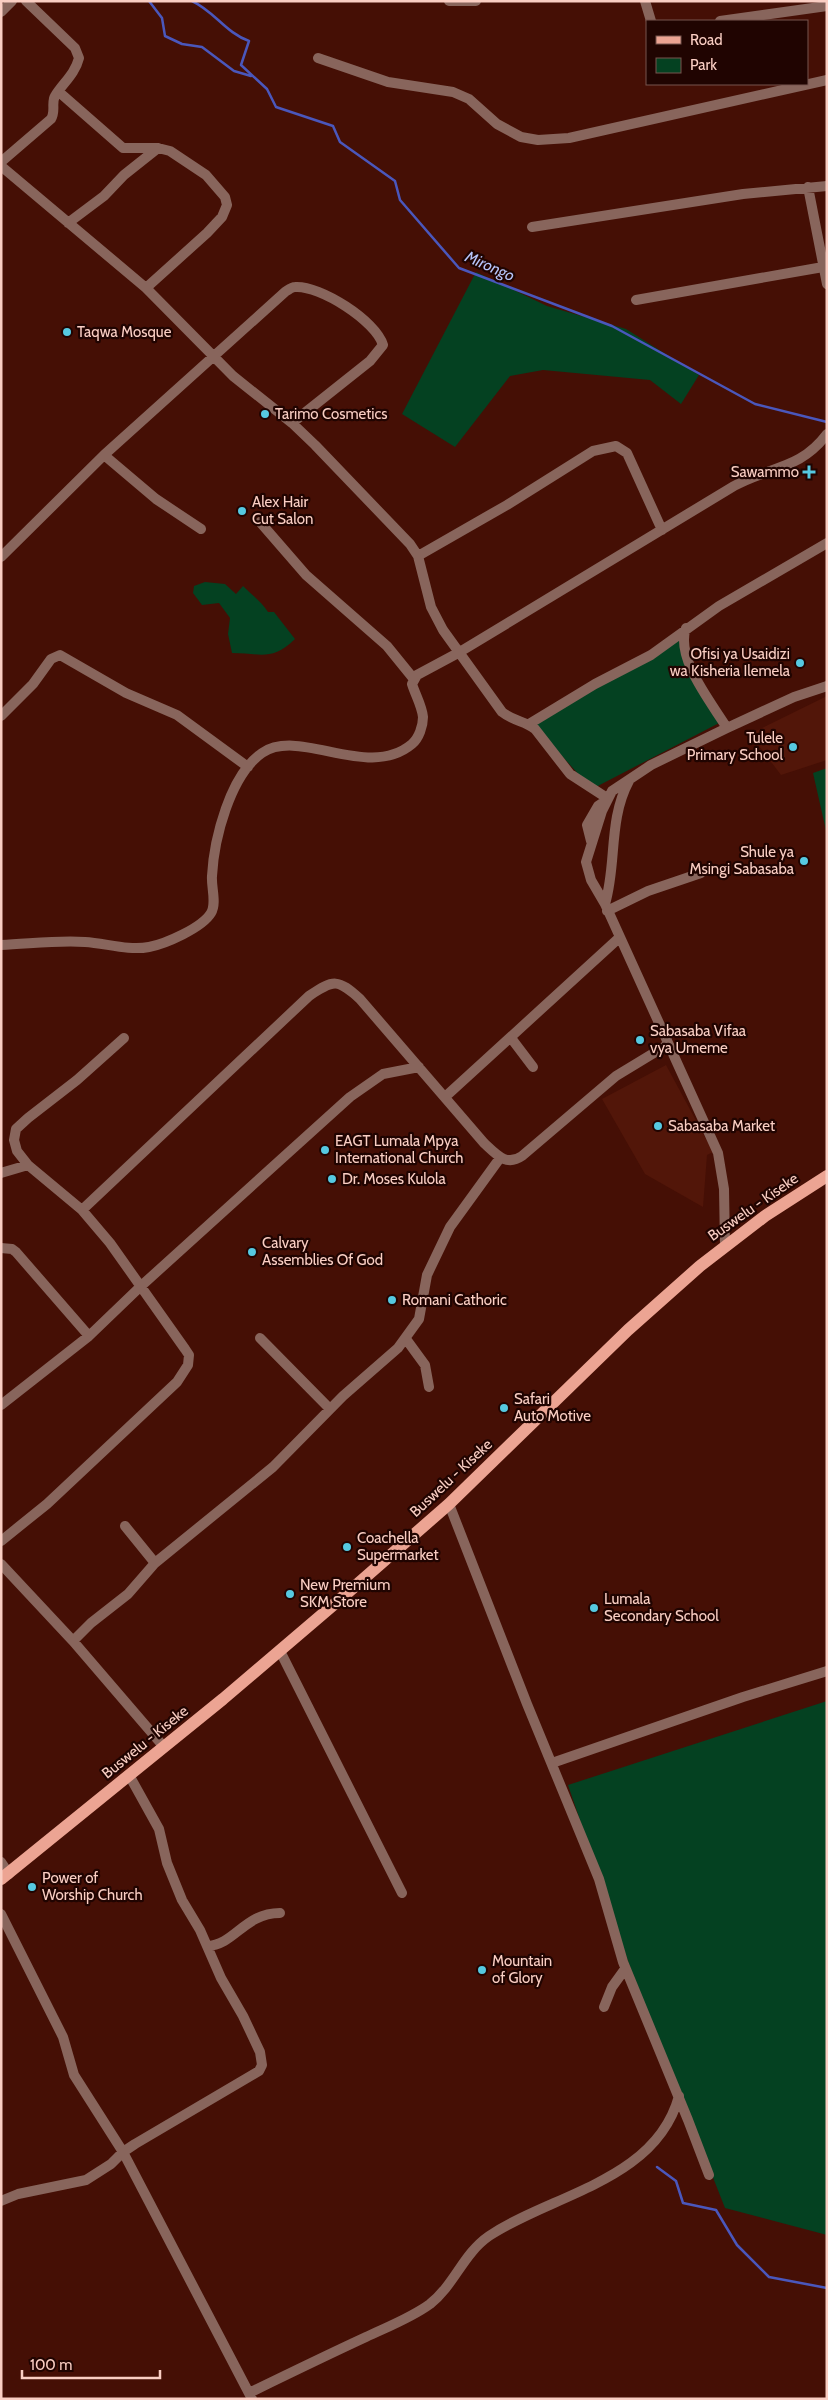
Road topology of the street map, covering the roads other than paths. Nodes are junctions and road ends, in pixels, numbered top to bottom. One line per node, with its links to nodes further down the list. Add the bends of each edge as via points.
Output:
1 (12, 1): 7 (street)
2 (26, 1): 14 (street, via 78,53 75,69)
3 (449, 1): 4 (street)
4 (476, 1)
5 (645, 1): 8 (street)
6 (827, 6): 9 (street)
7 (1, 12)
8 (651, 20)
9 (727, 20)
10 (318, 58): 13 (street, via 388,82 453,92 469,100 497,124 521,137 538,140 569,138)
11 (827, 80): 12 (street)
12 (808, 84)
13 (805, 85)
14 (59, 92): 15 (street, via 123,148); 16 (street, via 54,99 51,119)
15 (158, 148): 19 (street); 22 (street, via 170,152 206,176 220,188 227,205 207,234)
16 (1, 164): 19 (street)
17 (827, 186): 18 (street)
18 (808, 187): 20 (street, via 668,204); 21 (street)
19 (68, 223): 22 (street)
20 (532, 227)
21 (826, 277): 23 (street)
22 (146, 288): 24 (street)
23 (636, 300)
24 (215, 357): 25 (street, via 233,376); 25 (street, via 294,286 344,304 358,313 379,335 383,344 381,349); 27 (street)
25 (292, 423): 32 (street, via 399,532)
26 (827, 434): 30 (street, via 805,457 746,479)
27 (104, 455): 29 (street, via 156,499); 33 (street)
28 (260, 522): 36 (street, via 306,575 387,646)
29 (201, 529)
30 (662, 530): 32 (street, via 627,453 616,446 593,451 578,459 507,505); 35 (street)
31 (827, 543): 34 (street)
32 (418, 556): 35 (street, via 432,607)
33 (1, 557)
34 (686, 628): 39 (street, via 651,655 594,684); 40 (street, via 685,656)
35 (458, 653): 36 (street); 39 (street, via 502,712 511,719)
36 (414, 678): 41 (street, via 412,684 422,723 416,741 402,752 387,757 366,757 281,747 264,752)
37 (827, 686): 40 (street, via 794,697)
38 (1, 716): 41 (street, via 34,684 51,659 60,655 126,693 194,726)
39 (529, 724): 43 (street, via 570,774)
40 (727, 728): 42 (street)
41 (248, 768): 47 (street, via 229,802 216,842 212,878 214,906 207,918 175,938 146,947 85,942)
42 (631, 778): 43 (street); 45 (street, via 618,808)
43 (606, 800): 45 (street, via 586,862 587,871)
44 (701, 873): 45 (street)
45 (606, 908): 46 (street)
46 (619, 938): 49 (street); 50 (street)
47 (1, 945)
48 (124, 1038): 55 (street, via 16,1129 15,1146)
49 (511, 1038): 52 (street); 53 (street)
50 (667, 1045): 54 (street, via 616,1076 522,1156 511,1161); 59 (street, via 704,1117 718,1153 724,1189)
51 (419, 1067): 53 (street); 58 (street, via 360,999 344,985 330,983 309,996); 61 (street, via 383,1074 369,1082)
52 (533, 1068)
53 (444, 1097): 54 (street)
54 (500, 1158): 64 (street, via 450,1227 427,1275 419,1319)
55 (28, 1165): 56 (street); 58 (street)
56 (1, 1173)
57 (827, 1176): 59 (main road, Buswelu - Kiseke)
58 (82, 1210): 61 (street, via 110,1243)
59 (725, 1245): 68 (main road, Buswelu - Kiseke, via 628,1330)
60 (1, 1248): 62 (street, via 16,1252)
61 (140, 1288): 62 (street); 70 (street, via 188,1355 185,1373 47,1504)
62 (89, 1336): 66 (street)
63 (260, 1338): 67 (street)
64 (406, 1339): 65 (street, via 425,1365); 67 (street)
65 (430, 1387)
66 (1, 1405)
67 (330, 1410): 71 (street, via 273,1467)
68 (449, 1504): 74 (main road, Buswelu - Kiseke); 77 (street)
69 (125, 1526): 71 (street)
70 (1, 1542)
71 (155, 1563): 73 (street, via 126,1596 90,1623)
72 (1, 1564): 73 (street)
73 (73, 1642): 76 (street)
74 (280, 1651): 76 (main road, Buswelu - Kiseke); 81 (street)
75 (827, 1671): 77 (street)
76 (164, 1746): 78 (main road, Buswelu - Kiseke)
77 (552, 1763): 85 (street, via 599,1879)
78 (129, 1775): 80 (main road, Buswelu - Kiseke); 84 (street, via 154,1816 163,1838 174,1885)
79 (1, 1862): 80 (street)
80 (5, 1876)
81 (402, 1894)
82 (280, 1913): 84 (street, via 254,1918 223,1941)
83 (1, 1914): 88 (street, via 63,2037 74,2075)
84 (207, 1946): 88 (street, via 254,2039 262,2064 259,2071)
85 (625, 1969): 86 (street, via 612,1986); 87 (street)
86 (604, 2007)
87 (678, 2096): 89 (street); 91 (street, via 668,2124 640,2155 580,2192 514,2220 488,2237 467,2255 453,2280 428,2305)
88 (123, 2152): 90 (street, via 112,2164 86,2180 18,2194); 91 (street)
89 (709, 2175)
90 (1, 2201)
91 (251, 2396)

